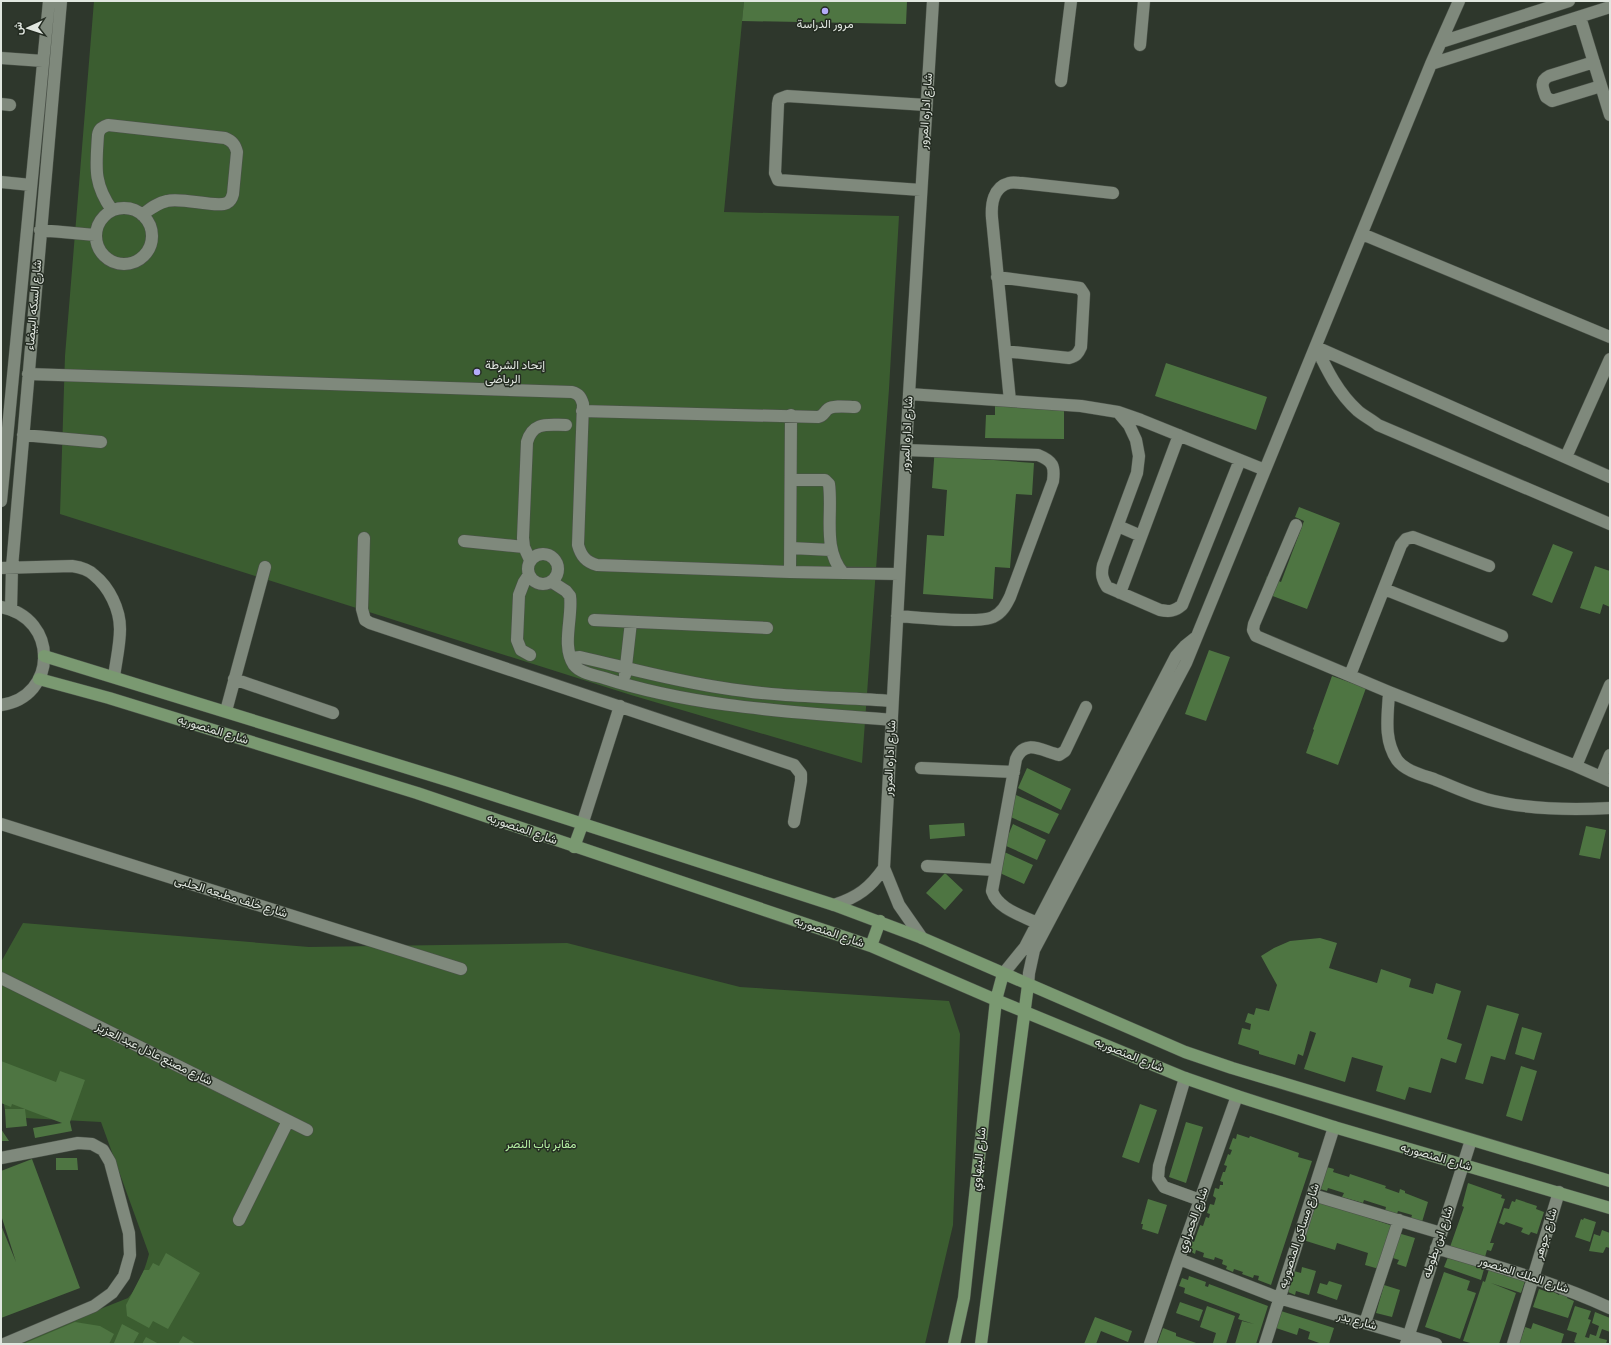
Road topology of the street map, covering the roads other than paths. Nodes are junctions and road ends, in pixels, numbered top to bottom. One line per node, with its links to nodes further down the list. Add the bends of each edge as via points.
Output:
1 (49, 1): 13 (street, شارع السكه البيضاء)
2 (61, 1): 26 (street, شارع السكه البيضاء)
3 (932, 1): 18 (street, شارع اداره المرور)
4 (1071, 1): 16 (street)
5 (1144, 1): 11 (street)
6 (1459, 1): 10 (street)
7 (1569, 1): 10 (street)
8 (1610, 7): 9 (street)
9 (1580, 17): 14 (street); 15 (street)
10 (1441, 42): 15 (street)
11 (1140, 45)
12 (1, 58): 13 (street)
13 (43, 61): 21 (street, شارع السكه البيضاء)
14 (1594, 62): 17 (street); 17 (street, via 1549,76 1545,78 1542,86 1546,98 1552,101)
15 (1431, 64): 27 (street)
16 (1061, 81)
17 (1601, 86): 19 (street)
18 (926, 105): 22 (street, شارع اداره المرور); 22 (street, via 787,96 779,100 778,104 775,173 778,180)
19 (1610, 114)
20 (1, 182): 21 (street)
21 (31, 185): 35 (street, شارع السكه البيضاء)
22 (921, 190): 36 (street, شارع اداره المرور)
23 (1112, 193): 29 (street, via 1022,183 1008,183 996,191 991,204)
24 (112, 210): 25 (street, via 133,209); 25 (street, via 104,198 96,171 98,135 103,126 225,138 235,145 237,152 233,194 226,204 168,201 154,206); 28 (street, via 98,224)
25 (142, 215): 28 (street, via 149,223 152,244 147,253 135,263 120,265 109,262 96,245)
26 (40, 230): 28 (street); 34 (street, شارع السكه البيضاء)
27 (1362, 234): 30 (street); 31 (street)
28 (95, 235)
29 (997, 277): 32 (street); 32 (street, via 1080,288 1085,301 1081,348 1075,356 1069,358)
30 (1610, 337)
31 (1316, 348): 47 (street); 49 (street); 53 (street, via 1340,392 1358,411 1378,425)
32 (1005, 351): 37 (street)
33 (1610, 359): 47 (street)
34 (28, 374): 39 (street, via 572,392 582,398); 44 (street, شارع السكه البيضاء)
35 (7, 377): 52 (street, شارع السكه البيضاء)
36 (909, 394): 37 (street); 46 (street, شارع اداره المرور)
37 (1010, 401): 40 (street, via 1081,406)
38 (855, 407): 41 (street, via 832,408 821,416)
39 (582, 411): 41 (street); 66 (street, via 578,544 580,552 590,563)
40 (1118, 412): 43 (street); 55 (street, via 1129,424 1139,456 1137,473)
41 (791, 415): 51 (street)
42 (566, 425): 59 (street, via 540,425 529,435)
43 (1178, 435): 48 (street); 56 (street)
44 (23, 436): 45 (street); 64 (street, شارع السكه البيضاء)
45 (101, 442)
46 (906, 450): 68 (street, شارع اداره المرور); 74 (street, via 1038,455 1049,459 1054,470 1053,482 1004,609 993,618 979,620)
47 (1566, 457): 50 (street)
48 (1240, 460): 49 (street); 72 (street, via 1182,605 1168,612)
49 (1265, 470): 79 (street)
50 (1610, 477)
51 (791, 480): 60 (street); 61 (street, via 825,480 829,484)
52 (1, 501)
53 (1610, 524)
54 (1296, 525): 84 (street, via 1253,630 1256,636 1262,639)
55 (1118, 526): 56 (street); 72 (street, via 1101,573 1107,587)
56 (1142, 536): 72 (street)
57 (364, 538): 94 (street, via 362,609 365,620)
58 (464, 541): 59 (street)
59 (524, 547): 62 (street)
60 (790, 548): 61 (street); 66 (street)
61 (831, 550): 67 (street, via 835,563)
62 (530, 560): 69 (street); 70 (street, via 541,554 548,554 554,558 558,570)
63 (1490, 566): 71 (street, via 1414,537 1406,539 1401,545)
64 (6, 567): 73 (street, شارع السكه البيضاء); 85 (street, via 72,566 94,574 107,588 119,616)
65 (265, 567): 87 (street)
66 (790, 572): 67 (street)
67 (843, 573): 68 (street)
68 (900, 574): 74 (street, شارع اداره المرور)
69 (528, 576): 70 (street, via 539,584); 80 (street, via 519,595 517,640 520,650)
70 (552, 582): 82 (street, via 570,596 568,645)
71 (1384, 589): 78 (street); 84 (street)
72 (1120, 593)
73 (6, 608): 81 (street, via 22,615 31,623 43,644)
74 (897, 616): 92 (street, شارع اداره المرور)
75 (594, 620): 76 (street)
76 (631, 622): 77 (street); 83 (street)
77 (767, 628)
78 (1502, 636)
79 (1195, 638): 115 (street, via 1176,656 1169,668); 121 (street, via 1183,669 1034,950)
80 (530, 655)
81 (44, 656): 85 (main road, شارع المنصوريه); 86 (street)
82 (571, 658): 83 (street, via 580,657); 88 (street, via 578,669)
83 (626, 668): 88 (street); 92 (street, via 674,680 724,688 775,694)
84 (1350, 675): 90 (street)
85 (114, 677): 91 (main road); 96 (main road, شارع المنصوريه)
86 (39, 679): 91 (main road, شارع المنصوريه); 93 (street, via 21,698)
87 (234, 679): 96 (street); 97 (street)
88 (623, 685): 98 (street, via 773,711)
89 (1610, 685): 101 (street)
90 (1389, 692): 101 (street); 105 (street, via 1387,730 1390,746 1398,761 1410,770 1485,799 1552,807)
91 (109, 698): 99 (main road, شارع المنصوريه)
92 (892, 701): 98 (street, شارع اداره المرور)
93 (1, 705)
94 (620, 706): 106 (street, via 794,765 801,774); 108 (street)
95 (1086, 707): 103 (street, via 1065,752 1059,754 1026,747 1019,751)
96 (226, 711): 99 (main road); 108 (main road, شارع المنصوريه)
97 (333, 713)
98 (892, 720): 111 (street, شارع اداره المرور)
99 (218, 732): 109 (main road, شارع المنصوريه, via 416,793)
100 (1610, 755): 104 (street)
101 (1576, 766): 104 (street)
102 (921, 768): 103 (street)
103 (1014, 772): 112 (street)
104 (1605, 779)
105 (1610, 808)
106 (794, 822)
107 (1, 824): 118 (street, شارع خلف مطبعه الحلبى)
108 (582, 825): 109 (main road); 113 (main road, شارع المنصوريه)
109 (574, 847): 117 (main road, شارع المنصوريه)
110 (927, 866): 112 (street)
111 (884, 868): 113 (street, via 863,892); 116 (street, شارع اداره المرور, via 899,905)
112 (995, 870): 115 (street, via 992,891 994,899 1000,905)
113 (834, 905): 114 (main road, شارع المنصوريه)
114 (880, 921): 116 (main road, شارع المنصوريه); 117 (main road)
115 (1037, 923): 119 (street, via 1025,947)
116 (922, 938): 119 (main road, شارع المنصوريه)
117 (871, 946): 122 (main road, شارع المنصوريه)
118 (461, 969)
119 (1002, 974): 121 (main road, شارع المنصوريه); 122 (main road, شارع البنهاوي)
120 (1, 978): 126 (street, شارع مصنع عادل عبد العزيز)
121 (1028, 985): 123 (main road); 129 (main road, شارع المنصوريه, via 1185,1052)
122 (996, 1000): 123 (main road, شارع المنصوريه); 148 (main road, شارع البنهاوي, via 964,1298)
123 (1024, 1012): 124 (main road, شارع المنصوريه); 149 (main road)
124 (1185, 1078): 125 (main road, شارع المنصوريه); 135 (street, via 1159,1166 1158,1178 1164,1187)
125 (1237, 1096): 127 (main road, شارع المنصوريه); 135 (street, شارع الحمراوي)
126 (288, 1121): 128 (street, شارع مصنع عادل عبد العزيز); 137 (street)
127 (1334, 1127): 131 (main road, شارع المنصوريه); 134 (street, شارع مساكن المنصوريه)
128 (307, 1130)
129 (1471, 1140): 131 (street, شارع ابن بطوطه); 132 (main road, شارع المنصوريه)
130 (1, 1158): 147 (street, via 78,1143 92,1144 103,1150 110,1162 129,1233 130,1255 124,1276 112,1293 94,1306)
131 (1463, 1164): 133 (main road, شارع المنصوريه); 139 (street, شارع ابن بطوطه)
132 (1610, 1181)
133 (1559, 1192): 136 (main road, شارع المنصوريه); 142 (street, شارع جوهر)
134 (1313, 1195): 138 (street); 143 (street, شارع مساكن المنصوريه)
135 (1200, 1200): 141 (street, شارع الحمراوي)
136 (1610, 1208)
137 (239, 1220)
138 (1399, 1220): 139 (street); 145 (street)
139 (1441, 1233): 140 (street, شارع ابن بطوطه)
140 (1436, 1248): 142 (street, شارع الملك المنصور); 146 (street, شارع ابن بطوطه)
141 (1179, 1259): 143 (street, شارع بدر); 150 (street, شارع الحمراوي)
142 (1533, 1277): 144 (street, شارع الملك المنصور, via 1582,1294); 153 (street, شارع جوهر)
143 (1279, 1298): 145 (street, شارع بدر); 151 (street, شارع مساكن المنصوريه)
144 (1610, 1308)
145 (1365, 1323): 146 (street, شارع بدر)
146 (1407, 1340): 152 (street, شارع بدر)
147 (4, 1344)
148 (954, 1344)
149 (981, 1344)
150 (1150, 1344)
151 (1265, 1344)
152 (1436, 1344)
153 (1513, 1344)

